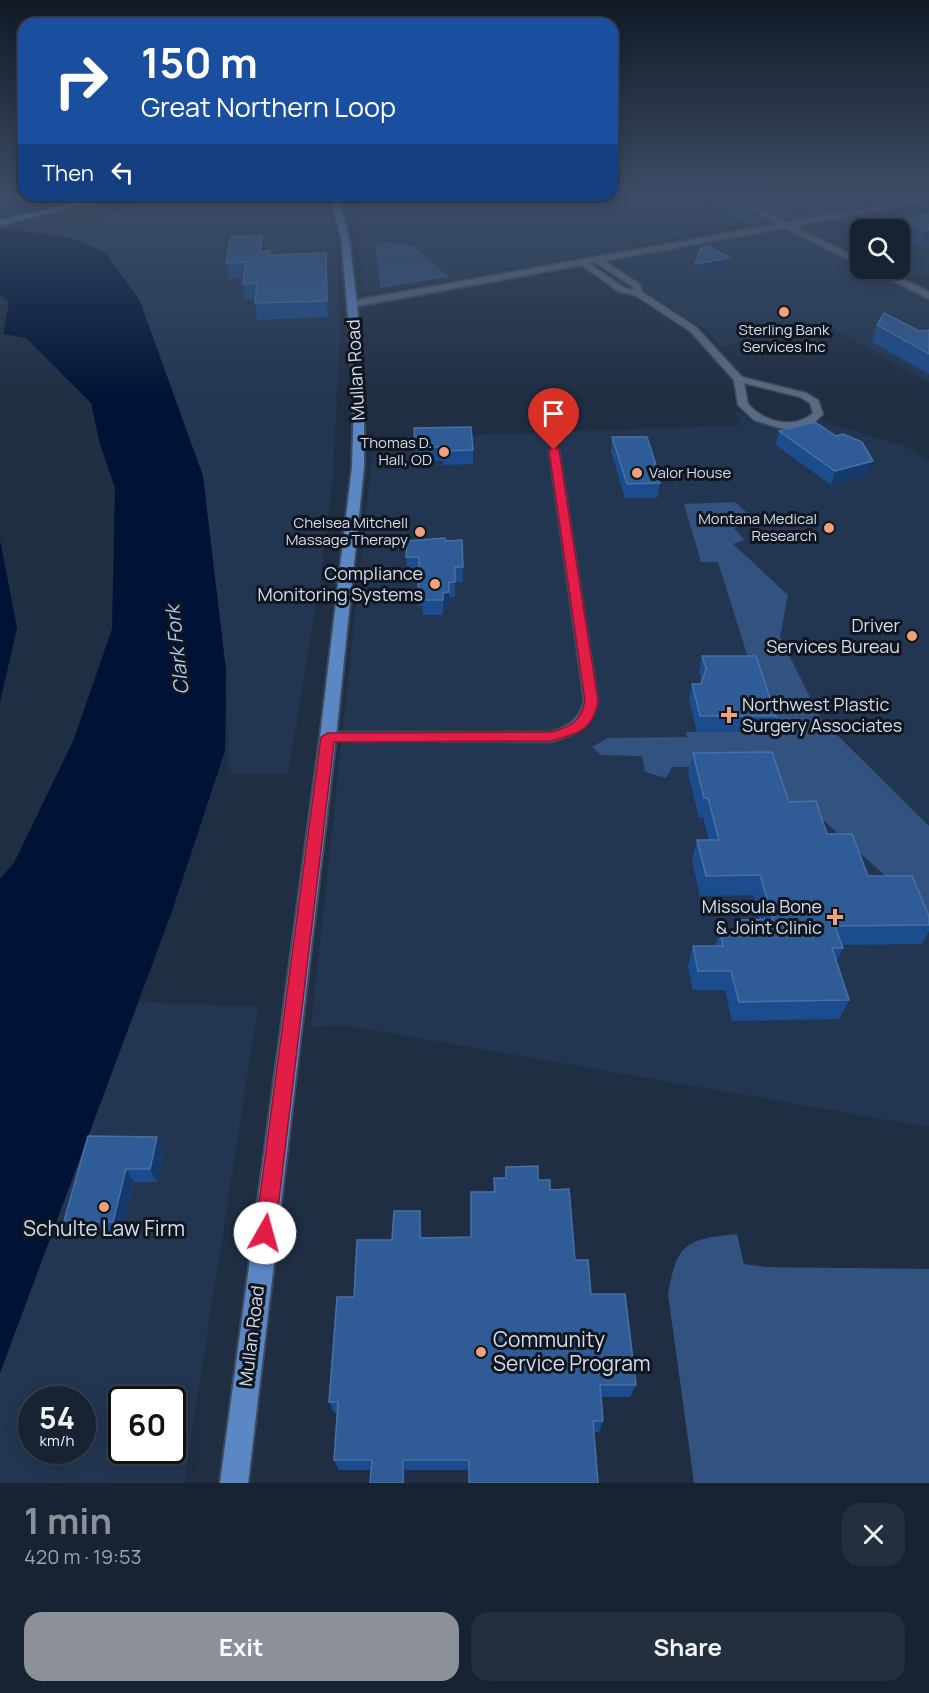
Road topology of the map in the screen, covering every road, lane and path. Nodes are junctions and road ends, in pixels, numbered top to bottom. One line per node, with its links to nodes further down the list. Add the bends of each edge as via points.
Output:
1 (347, 262): 8 (main road, Mullan Road)
2 (579, 262): 8 (street)
3 (580, 262): 6 (street, via 622,290)
4 (600, 262): 6 (street, via 637,286)
5 (894, 279): 7 (street)
6 (638, 293): 9 (street, via 693,328)
7 (929, 296)
8 (352, 304): 11 (main road, Mullan Road, via 359,398 358,467)
9 (739, 379): 9 (street, via 743,405 756,417 791,424 805,423 818,414 814,402 803,394)
10 (554, 450): 11 (street, via 591,701 589,716 574,730 551,737)
11 (328, 737): 12 (main road, Mullan Road)
12 (234, 1483)

